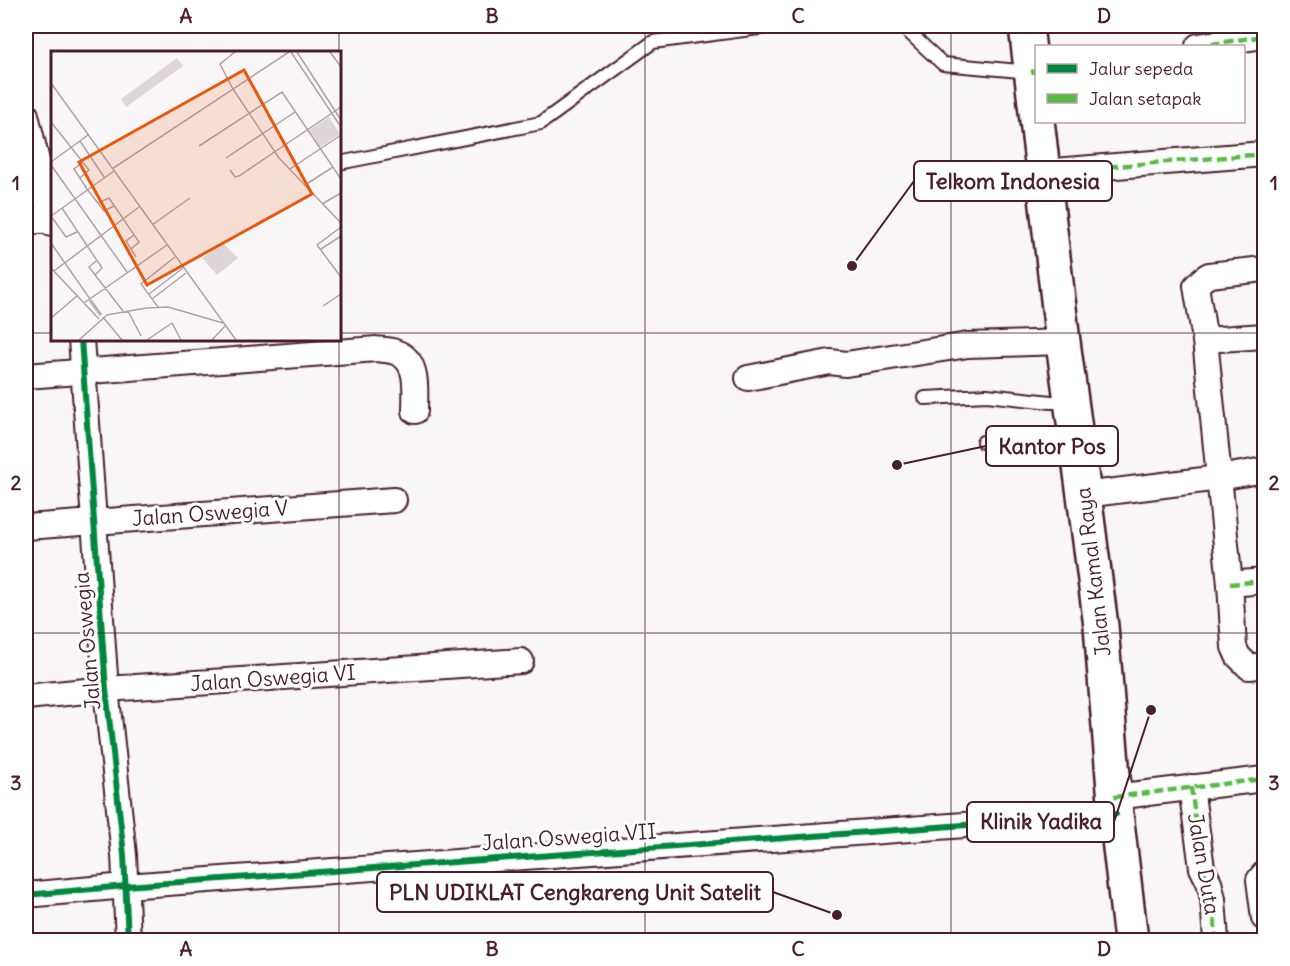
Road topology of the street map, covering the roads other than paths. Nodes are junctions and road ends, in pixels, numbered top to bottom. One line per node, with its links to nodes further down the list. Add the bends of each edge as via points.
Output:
1 (774, 26): 10 (lane, via 653,42 541,123)
2 (902, 26): 6 (lane, via 943,64)
3 (1026, 26): 6 (main road, Jalan Kamal Raya)
4 (1264, 36): 5 (street)
5 (1205, 45)
6 (1034, 72)
7 (26, 115): 12 (street)
8 (1038, 123): 11 (main road, Jalan Kamal Raya)
9 (1264, 154): 11 (street)
10 (340, 163)
11 (1042, 172): 19 (main road, Jalan Kamal Raya)
12 (51, 218)
13 (26, 222): 14 (street)
14 (51, 222)
15 (1264, 269): 18 (street, via 1209,275 1196,286)
16 (1264, 336): 18 (street)
17 (81, 340): 20 (street, Jalan Oswegia)
18 (1205, 340): 29 (street)
19 (1063, 342): 22 (street, via 968,345 846,364 830,362); 24 (main road, Jalan Kamal Raya)
20 (84, 371): 21 (street); 25 (street, via 376,349 397,352 408,359 415,374); 32 (street, Jalan Oswegia)
21 (26, 376)
22 (748, 378)
23 (925, 398): 24 (lane, via 987,394)
24 (1071, 402): 26 (main road, Jalan Kamal Raya)
25 (415, 411)
26 (1076, 434): 27 (lane); 30 (main road, Jalan Kamal Raya)
27 (983, 442)
28 (1264, 470): 29 (street)
29 (1219, 478): 30 (street); 35 (street)
30 (1084, 495): 42 (main road, Jalan Kamal Raya, via 1101,626)
31 (394, 500): 32 (street, Jalan Oswegia V)
32 (94, 522): 33 (street, Jalan Oswegia V); 38 (street, Jalan Oswegia)
33 (26, 527)
34 (1264, 580): 35 (street)
35 (1230, 584): 37 (street, via 1234,647 1250,667)
36 (520, 661): 38 (street, Jalan Oswegia VI)
37 (1264, 665)
38 (106, 689): 39 (street, Jalan Oswegia VI); 44 (street, Jalan Oswegia)
39 (26, 697)
40 (1264, 778): 41 (street, Jalan Duta)
41 (1191, 787): 42 (street, Jalan Duta); 49 (street, Jalan Duta, via 1202,868 1213,899)
42 (1115, 805): 44 (street, Jalan Oswegia VII); 48 (main road, Jalan Kamal Raya)
43 (1264, 874): 46 (street, via 1259,880)
44 (126, 886): 45 (street, Jalan Oswegia VII); 47 (street, Jalan Oswegia)
45 (26, 895)
46 (1264, 918)
47 (128, 940)
48 (1131, 940)
49 (1216, 940)

